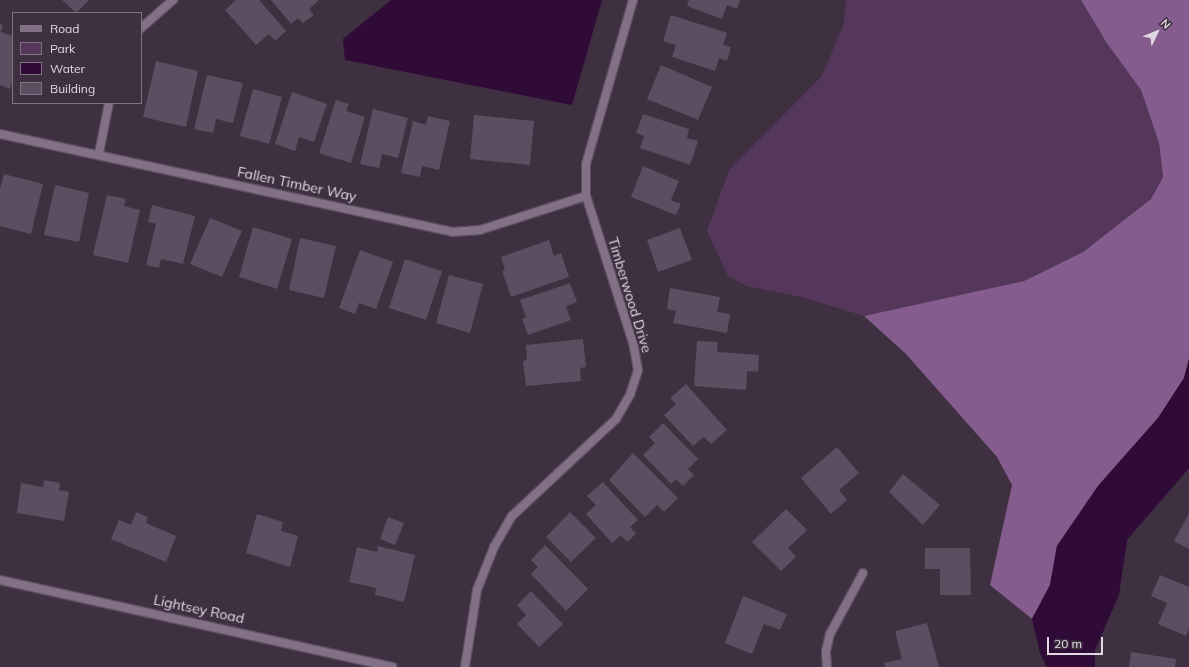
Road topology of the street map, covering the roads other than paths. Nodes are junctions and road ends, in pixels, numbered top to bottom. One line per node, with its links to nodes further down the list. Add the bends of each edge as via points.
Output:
1 (173, 0): 3 (street)
2 (633, 0): 7 (street, Timberwood Drive, via 586,164)
3 (142, 27)
4 (109, 104): 6 (street)
5 (0, 134): 6 (street, Fallen Timber Way)
6 (99, 153): 7 (street, Fallen Timber Way, via 452,232 480,230)
7 (586, 196): 11 (street, Timberwood Drive, via 633,343 638,370 630,395 616,419 512,516 494,547 477,590)
8 (863, 573): 12 (street, via 830,634 826,651)
9 (0, 580): 10 (street, Lightsey Road)
10 (392, 667)
11 (465, 667)
12 (827, 667)

